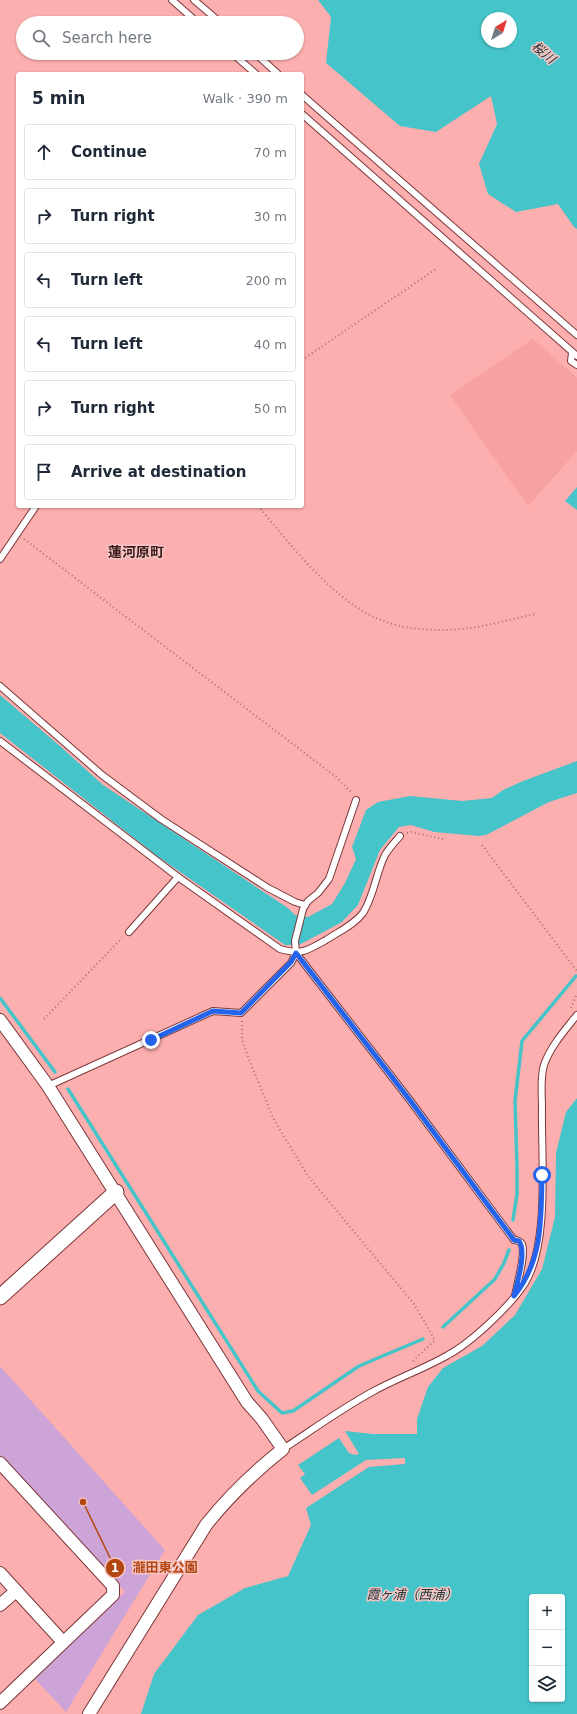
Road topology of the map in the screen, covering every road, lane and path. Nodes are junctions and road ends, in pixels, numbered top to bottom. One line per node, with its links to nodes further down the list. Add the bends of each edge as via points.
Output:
1 (172, 0): 3 (lane)
2 (194, 0): 4 (lane)
3 (190, 16)
4 (213, 16)
5 (240, 60): 7 (lane)
6 (263, 60): 8 (lane)
7 (254, 72)
8 (276, 72)
9 (304, 97): 12 (lane)
10 (304, 116): 13 (lane, via 551,331)
11 (436, 269): 14 (path)
12 (577, 335)
13 (574, 354): 15 (lane, via 571,361)
14 (304, 359)
15 (577, 366)
16 (35, 508): 18 (lane)
17 (260, 508): 20 (path, via 328,585 368,614 392,624 418,629 445,630)
18 (17, 534): 19 (lane); 23 (path, via 336,777)
19 (0, 559)
20 (536, 614)
21 (0, 686): 28 (lane, via 102,776 161,819 268,888)
22 (0, 742): 27 (lane)
23 (356, 800): 28 (lane, via 328,878 318,893)
24 (400, 836): 25 (path, via 412,832); 30 (lane, via 385,856 363,913 350,925 318,945)
25 (443, 839)
26 (482, 845): 31 (path)
27 (178, 877): 29 (lane); 30 (lane, via 280,949)
28 (305, 905): 30 (lane, via 295,941)
29 (129, 932): 34 (path)
30 (296, 953): 32 (lane, via 291,962); 38 (lane, via 514,1240 522,1245 521,1267)
31 (577, 971)
32 (241, 1013): 36 (lane, via 213,1011); 40 (path, via 242,1039 274,1120 308,1176 414,1304 435,1340 412,1362)
33 (577, 1015): 38 (lane, via 549,1053 544,1067 539,1235 530,1270 525,1282)
34 (44, 1019)
35 (0, 1020): 36 (street)
36 (48, 1086): 37 (street)
37 (116, 1192): 39 (street); 41 (street, via 247,1402)
38 (514, 1296): 40 (lane, via 472,1339 450,1354)
39 (0, 1297)
40 (402, 1377): 41 (lane, via 352,1404)
41 (283, 1449): 48 (street, via 246,1480 206,1525)
42 (0, 1463): 46 (street, via 113,1586 113,1595)
43 (0, 1573): 44 (street)
44 (16, 1591): 45 (street); 46 (street)
45 (0, 1605)
46 (63, 1642): 47 (street)
47 (0, 1703)
48 (89, 1714)

